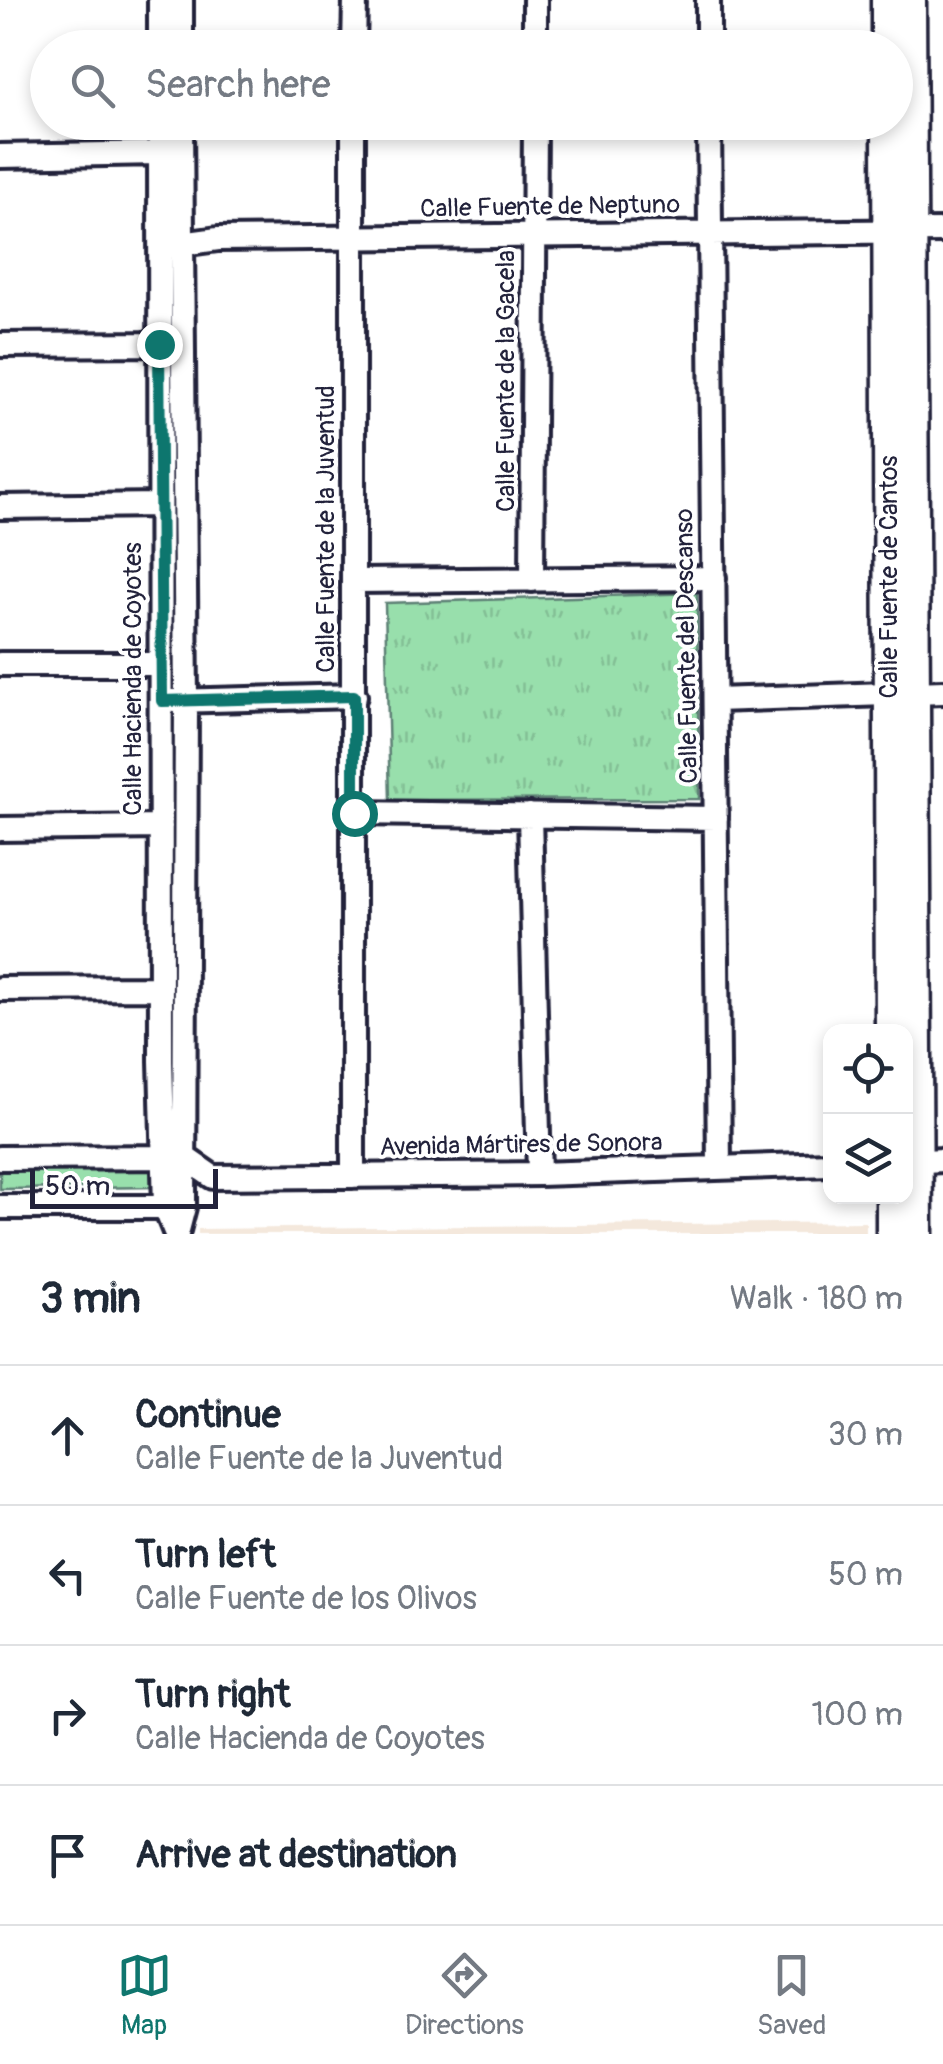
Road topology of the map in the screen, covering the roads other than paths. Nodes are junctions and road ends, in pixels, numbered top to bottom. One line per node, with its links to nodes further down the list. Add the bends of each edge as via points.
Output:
1 (160, 0): 8 (street)
2 (181, 0): 9 (street)
3 (356, 0): 10 (street)
4 (536, 0): 11 (street)
5 (708, 0): 12 (street)
6 (886, 0): 13 (street)
7 (911, 0): 14 (street, Calle Fuente de Cantos)
8 (160, 30)
9 (181, 30)
10 (355, 30)
11 (535, 30)
12 (708, 30)
13 (886, 30)
14 (910, 30)
15 (160, 140): 22 (street, Calle Hacienda de Coyotes)
16 (180, 140): 29 (street, Calle Hacienda de Coyotes)
17 (353, 140): 27 (street, Calle Fuente de la Juventud)
18 (535, 140): 28 (street, Calle Fuente de la Gacela)
19 (709, 140): 26 (street, Calle Fuente del Descanso)
20 (889, 140): 25 (street, Calle Fuente de Cantos)
21 (904, 140): 25 (street, Calle Fuente de Cantos)
22 (160, 153): 23 (street); 29 (street, Calle Hacienda de Coyotes)
23 (0, 156)
24 (943, 231): 25 (street, Calle Fuente de Neptuno)
25 (900, 232): 26 (street, Calle Fuente de Neptuno); 40 (street, Calle Fuente de Cantos)
26 (710, 234): 28 (street, Calle Fuente de Neptuno); 34 (street, Calle Fuente del Descanso)
27 (350, 236): 28 (street, Calle Fuente de Neptuno); 29 (street, Calle Fuente de Neptuno); 36 (street, Calle Fuente de la Juventud)
28 (534, 236): 35 (street, Calle Fuente de la Gacela)
29 (171, 245): 30 (street, Calle Hacienda de Coyotes); 44 (street, Calle Hacienda de Coyotes)
30 (159, 344): 31 (street); 32 (street, Calle Hacienda de Coyotes)
31 (0, 345)
32 (160, 505): 33 (street); 38 (street, Calle Hacienda de Coyotes)
33 (0, 506)
34 (714, 578): 35 (street); 42 (street, Calle Fuente del Descanso)
35 (532, 580): 36 (street)
36 (355, 581): 41 (street, Calle Fuente de la Juventud)
37 (0, 664): 38 (street)
38 (161, 664): 43 (street, Calle Hacienda de Coyotes)
39 (943, 692): 40 (street)
40 (902, 694): 42 (street); 52 (street, Calle Fuente de Cantos); 55 (street, Calle Fuente de Cantos)
41 (354, 696): 44 (street); 45 (street, Calle Fuente de la Juventud)
42 (715, 700): 47 (street, Calle Fuente del Descanso)
43 (162, 701): 44 (street); 48 (street, Calle Hacienda de Coyotes)
44 (186, 701): 53 (street, Calle Hacienda de Coyotes)
45 (354, 813): 46 (street); 59 (street, Calle Fuente de la Juventud)
46 (530, 815): 47 (street); 58 (street)
47 (716, 818): 57 (street, Calle Fuente del Descanso)
48 (161, 827): 49 (street); 50 (street, Calle Hacienda de Coyotes)
49 (0, 829)
50 (160, 988): 51 (street); 53 (street, Calle Hacienda de Coyotes)
51 (0, 989)
52 (890, 1024)
53 (174, 1157): 54 (street); 60 (street); 63 (street, Calle Hacienda de Coyotes)
54 (0, 1158)
55 (922, 1161): 66 (street, Calle Fuente de Cantos)
56 (823, 1164): 57 (street, Avenida Mártires de Sonora)
57 (720, 1168): 58 (street, Avenida Mártires de Sonora)
58 (538, 1174): 59 (street, Avenida Mártires de Sonora)
59 (353, 1176): 60 (street, Avenida Mártires de Sonora)
60 (214, 1177): 63 (street)
61 (891, 1204): 65 (street)
62 (0, 1207): 63 (street)
63 (175, 1207): 64 (street, Calle Hacienda de Coyotes)
64 (176, 1234)
65 (892, 1234)
66 (918, 1234)

